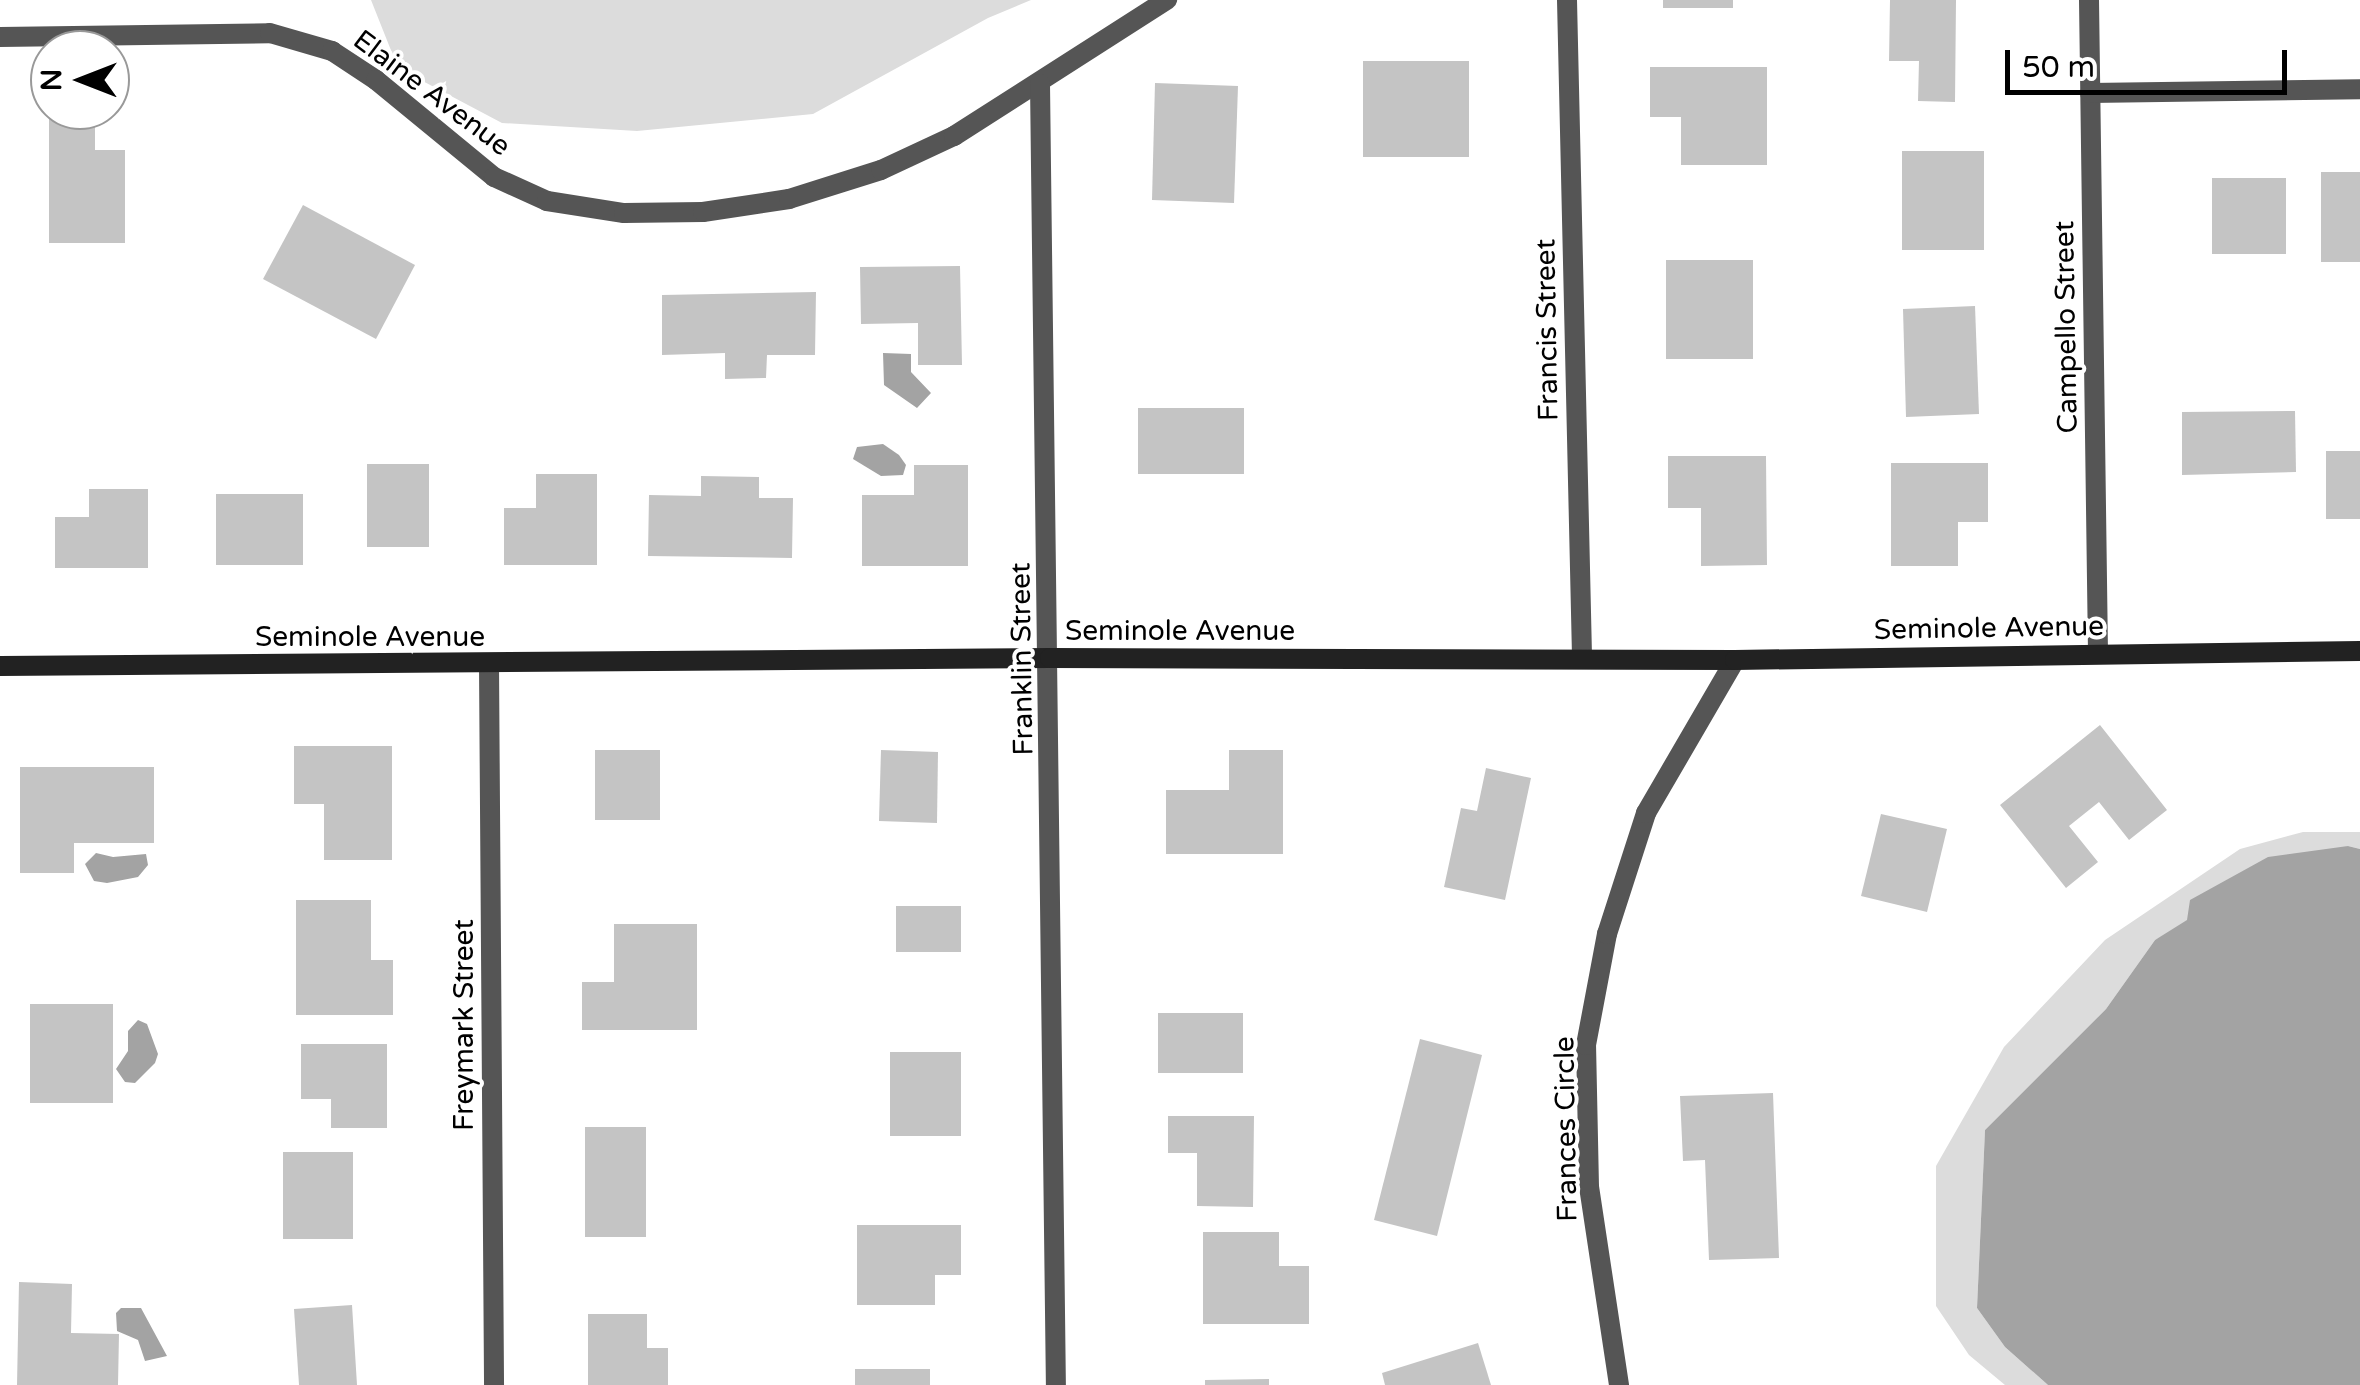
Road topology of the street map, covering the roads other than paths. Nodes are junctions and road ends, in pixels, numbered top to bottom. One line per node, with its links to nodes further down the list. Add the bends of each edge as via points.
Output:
1 (1167, 0): 5 (street)
2 (1568, 0): 11 (street, Francis Street)
3 (2089, 0): 7 (street, Campello Street)
4 (0, 37): 5 (street, Elaine Avenue, via 270,34 301,42 332,51 376,80 494,177 546,201 624,213 703,212 789,199 881,170)
5 (1040, 84): 10 (street, Franklin Street)
6 (2360, 89): 7 (street)
7 (2090, 93): 9 (street, Campello Street)
8 (2360, 652): 9 (street, Seminole Avenue)
9 (2098, 653): 12 (street, Seminole Avenue)
10 (1050, 658): 11 (street, Seminole Avenue); 13 (street, Seminole Avenue); 16 (street, Franklin Street)
11 (1582, 658): 12 (street, Seminole Avenue)
12 (1734, 660): 17 (street, Frances Circle, via 1646,812 1607,934 1586,1045 1588,1188)
13 (490, 664): 14 (street, Seminole Avenue); 15 (street, Freymark Street)
14 (0, 666)
15 (494, 1385)
16 (1056, 1385)
17 (1619, 1385)

